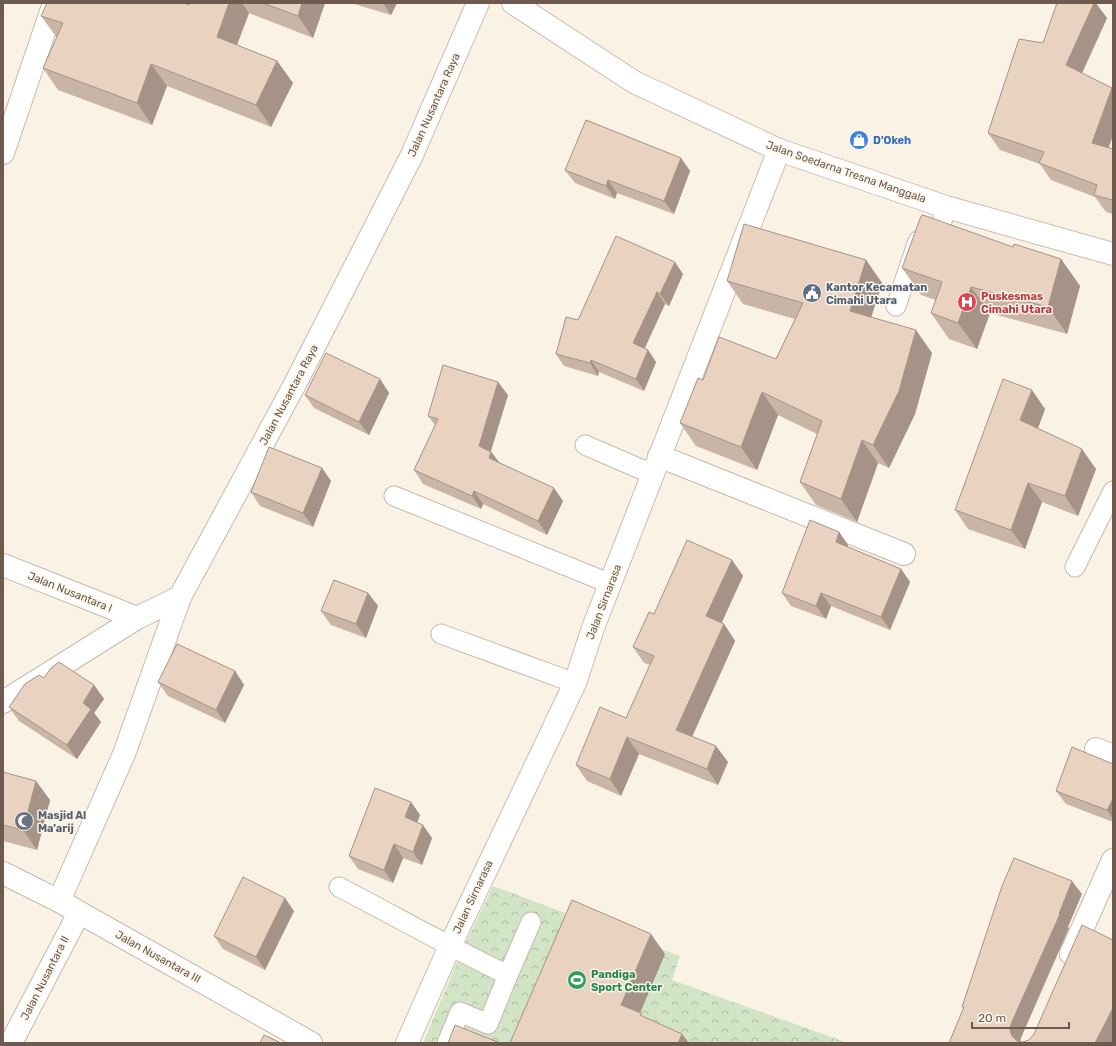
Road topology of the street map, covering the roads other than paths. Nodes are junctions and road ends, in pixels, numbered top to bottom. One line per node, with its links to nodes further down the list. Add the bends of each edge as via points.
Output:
1 (54, 3): 5 (street)
2 (478, 3): 17 (street, Jalan Nusantara Raya, via 412,155 295,384)
3 (513, 3): 4 (street, Jalan Soedarna Tresna Manggala, via 634,82)
4 (779, 150): 6 (street, Jalan Soedarna Tresna Manggala); 10 (street, Jalan Sirnarasa)
5 (3, 153)
6 (946, 207): 7 (street, Jalan Soedarna Tresna Manggala); 8 (lane, via 940,229 918,240)
7 (1113, 254)
8 (896, 306)
9 (586, 445): 10 (lane)
10 (656, 465): 13 (street); 16 (street, Jalan Sirnarasa)
11 (1113, 491): 15 (lane)
12 (394, 496): 16 (lane)
13 (904, 554)
14 (3, 565): 18 (street, Jalan Nusantara I)
15 (1074, 567)
16 (610, 584): 20 (street, Jalan Sirnarasa)
17 (180, 597): 18 (street); 25 (street, Jalan Nusantara Raya, via 124,754)
18 (137, 618): 21 (street)
19 (441, 634): 20 (lane)
20 (575, 683): 28 (street, Jalan Sirnarasa)
21 (3, 702)
22 (1113, 860): 29 (street)
23 (3, 874): 25 (street, Jalan Nusantara III)
24 (339, 887): 28 (lane)
25 (59, 901): 26 (street, Jalan Nusantara III)
26 (79, 913): 31 (street, Jalan Nusantara II); 32 (street, Jalan Nusantara III)
27 (531, 922): 30 (lane)
28 (450, 946): 30 (lane); 33 (street, Jalan Sirnarasa)
29 (1063, 973)
30 (508, 975): 34 (lane, via 488,1024 460,1012)
31 (11, 1043)
32 (311, 1043)
33 (406, 1043)
34 (447, 1043)

